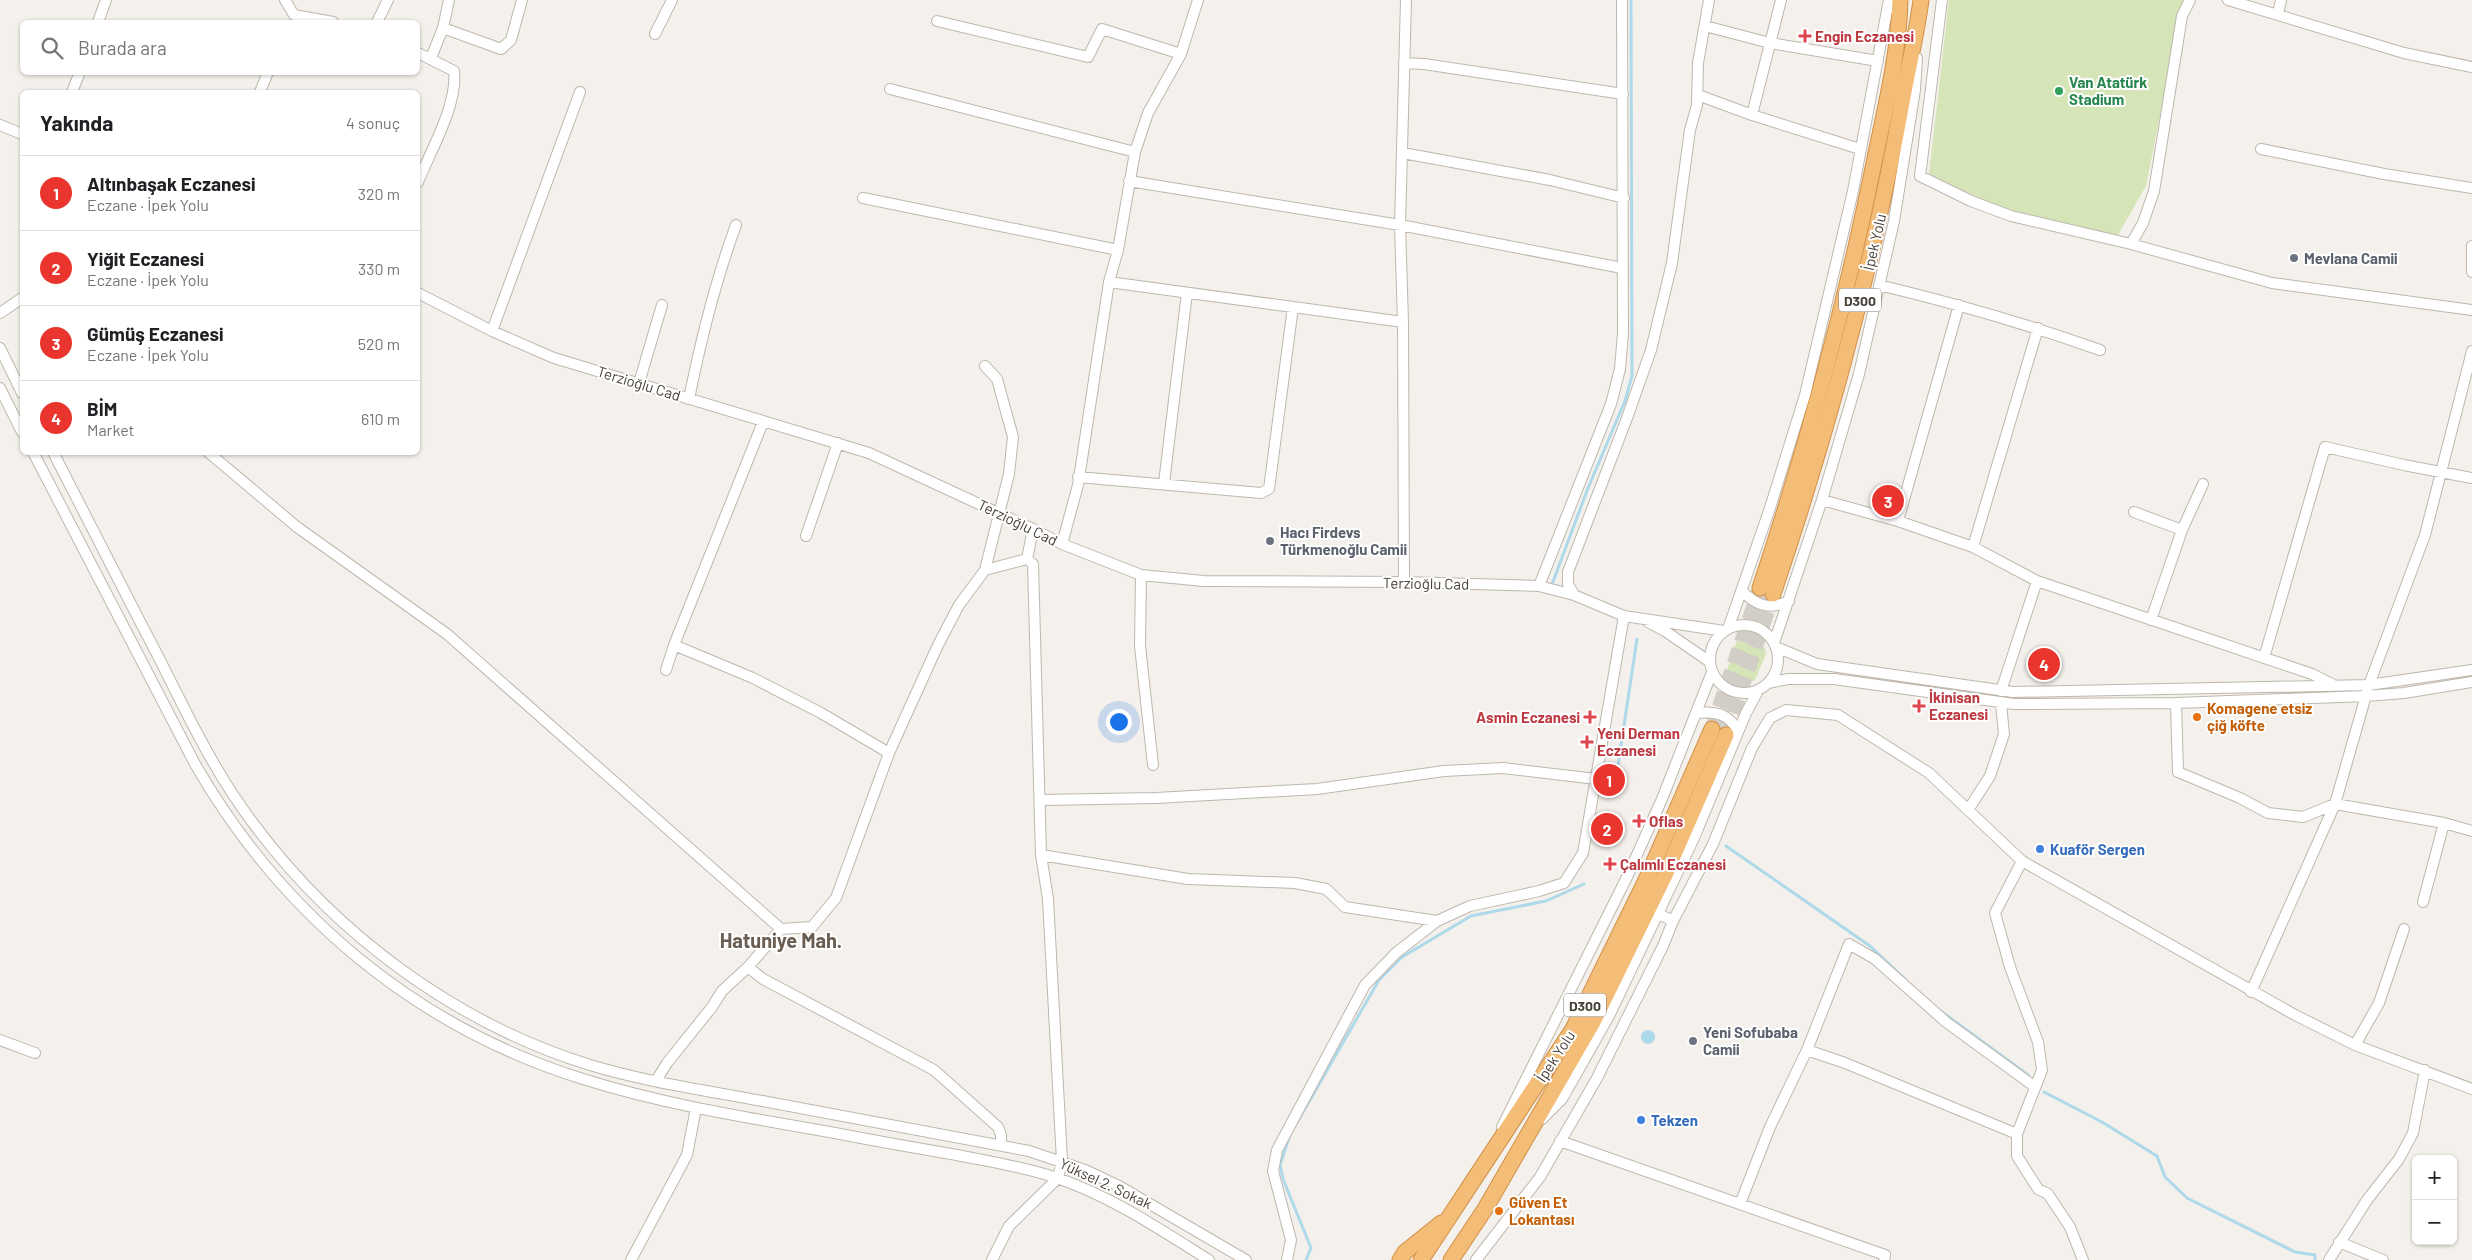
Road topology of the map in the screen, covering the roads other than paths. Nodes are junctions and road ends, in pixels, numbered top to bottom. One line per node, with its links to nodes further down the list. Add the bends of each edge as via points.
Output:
1 (106, 0): 21 (street)
2 (285, 0): 20 (street)
3 (388, 0): 23 (street)
4 (449, 0): 26 (street)
5 (522, 0): 26 (street, via 511,40 501,49)
6 (672, 0): 27 (street)
7 (1198, 0): 30 (street)
8 (1406, 0): 33 (street)
9 (1622, 0): 41 (street)
10 (1709, 0): 25 (street)
11 (1781, 0): 28 (street)
12 (1889, 0): 32 (street)
13 (1900, 0): 18 (highway, İpek Yolu / D300, via 1890,80 1859,238 1767,591 1806,496 1865,282)
14 (1942, 0): 57 (street, via 1920,176 2011,216)
15 (2190, 0): 57 (street, via 2182,16 2154,191 2143,223)
16 (2228, 0): 19 (street)
17 (2281, 0): 19 (street)
18 (1920, 7): 63 (street, via 1915,90 1904,167)
19 (2278, 14): 34 (street, via 2404,53)
20 (292, 18): 22 (street)
21 (99, 20)
22 (312, 20)
23 (378, 20)
24 (937, 21): 30 (street, via 1088,57 1102,29)
25 (1705, 26): 28 (street); 42 (street, via 1698,63)
26 (443, 28): 31 (street)
27 (655, 34)
28 (1770, 43): 32 (street); 43 (street)
29 (420, 54): 31 (street)
30 (1180, 54): 48 (street, via 1148,113)
31 (431, 58): 50 (street, via 454,71 456,82)
32 (1878, 61): 46 (street)
33 (1404, 63): 41 (street); 49 (street)
34 (2472, 67)
35 (79, 75): 38 (street)
36 (267, 75): 39 (street)
37 (890, 89): 48 (street)
38 (73, 90)
39 (261, 90)
40 (580, 92): 74 (street)
41 (1623, 94): 54 (street)
42 (1698, 95): 43 (street); 110 (street, via 1690,130 1672,263 1651,350 1568,572 1568,584)
43 (1752, 115): 46 (street)
44 (0, 125): 45 (street)
45 (20, 133)
46 (1860, 149): 109 (street, via 1805,395)
47 (2261, 149): 52 (street)
48 (1135, 152): 51 (street)
49 (1403, 153): 54 (street, via 1550,180); 55 (street)
50 (420, 177)
51 (1129, 181): 55 (street); 59 (street)
52 (2472, 188)
53 (863, 198): 59 (street)
54 (1624, 198): 60 (street)
55 (1400, 224): 60 (street); 72 (street)
56 (736, 225): 82 (street, via 717,277)
57 (2131, 244): 70 (street, via 2272,283)
58 (2472, 246): 61 (street)
59 (1118, 250): 62 (street)
60 (1622, 268): 108 (street, via 1620,369 1613,395)
61 (2472, 272)
62 (1109, 282): 64 (street); 90 (street)
63 (1880, 285): 68 (street); 94 (street, via 1859,374)
64 (1187, 293): 69 (street); 92 (street)
65 (420, 294): 74 (street, Terzioğlu Cad)
66 (20, 300): 71 (street)
67 (662, 305): 79 (street)
68 (1959, 305): 73 (street); 97 (street)
69 (1293, 307): 72 (street); 92 (street, via 1268,489 1261,493)
70 (2472, 310)
71 (0, 313)
72 (1404, 322): 107 (street)
73 (2038, 328): 76 (street); 102 (street)
74 (492, 331): 79 (street, Terzioğlu Cad, via 554,358)
75 (0, 348): 81 (street)
76 (2100, 350)
77 (2472, 351): 89 (street)
78 (985, 366): 96 (street, via 997,379 1013,437)
79 (639, 384): 82 (street, Terzioğlu Cad)
80 (0, 388): 84 (street)
81 (20, 389)
82 (689, 399): 83 (street, Terzioğlu Cad)
83 (764, 422): 85 (street, Terzioğlu Cad); 116 (street)
84 (20, 428)
85 (838, 443): 96 (street, Terzioğlu Cad, via 869,452); 100 (street)
86 (35, 455): 160 (street, Yüksel 2. Sokak, via 209,788 239,833 299,905 334,940 396,987 454,1024 493,1044 580,1078)
87 (55, 455): 157 (street, Yüksel 2. Sokak, via 206,751 252,822 282,860 347,925 388,960 460,1007 545,1048 589,1064)
88 (212, 455): 148 (street, via 297,527 447,634)
89 (2442, 472): 91 (street); 118 (street, via 2325,447); 124 (street, via 2424,535)
90 (1078, 476): 92 (street); 101 (street)
91 (2472, 478)
92 (1164, 483)
93 (2202, 484): 99 (street)
94 (1822, 500): 97 (street); 111 (street)
95 (2134, 512): 99 (street)
96 (1000, 513): 98 (street, Terzioğlu Cad); 104 (street)
97 (1898, 521): 102 (street)
98 (1034, 529): 101 (street, Terzioğlu Cad); 103 (street)
99 (2182, 530): 113 (street)
100 (806, 536)
101 (1062, 544): 105 (street, Terzioğlu Cad)
102 (1973, 547): 106 (street)
103 (1027, 559): 104 (street); 137 (street, via 1033,564)
104 (985, 570): 134 (street, via 954,613)
105 (1141, 575): 107 (street, Terzioğlu Cad, via 1204,581); 135 (street, via 1140,646)
106 (2037, 581): 113 (street); 127 (street)
107 (1404, 582): 108 (street, Terzioğlu Cad)
108 (1539, 586): 110 (street, Terzioğlu Cad)
109 (1742, 591): 111 (street, via 1763,606); 115 (street)
110 (1574, 595): 112 (street, Terzioğlu Cad)
111 (1788, 601): 117 (street)
112 (1624, 616): 114 (street, Terzioğlu Cad); 136 (street)
113 (2151, 620): 118 (street)
114 (1645, 621): 115 (street, Terzioğlu Cad); 119 (street, Terzioğlu Cad, via 1665,631)
115 (1726, 630): 117 (street, via 1738,625 1754,627 1768,635); 119 (street, via 1712,645)
116 (674, 645): 120 (street); 134 (street, via 762,683)
117 (1775, 645): 123 (street, via 1777,666); 127 (street, via 1817,664)
118 (2264, 658): 125 (street, via 2312,674)
119 (1711, 667): 126 (street, via 1718,682 1727,689 1737,692); 131 (street)
120 (666, 670)
121 (2472, 670): 124 (street)
122 (2472, 682): 128 (street, via 2404,694)
123 (1768, 683): 126 (street); 130 (street, via 1788,679 1834,679)
124 (2369, 685): 125 (street); 128 (street)
125 (2334, 686): 127 (street)
126 (1759, 689): 133 (street)
127 (2001, 691)
128 (2366, 696): 129 (street); 138 (street)
129 (2176, 703): 130 (street); 138 (street, via 2178,772 2268,813 2303,817)
130 (2001, 704): 139 (street, via 2004,734 1990,776)
131 (1697, 713): 133 (street, via 1724,714 1734,723); 166 (street, via 1626,877)
132 (1712, 729): 166 (highway, İpek Yolu / D300, via 1646,880 1573,1028)
133 (1732, 733): 145 (street, via 1694,838); 161 (highway, İpek Yolu / D300, via 1593,1022)
134 (889, 752): 148 (street, via 836,898 812,927)
135 (1153, 766)
136 (1596, 778): 137 (street, via 1503,768 1444,771 1317,789 1156,798); 147 (street, via 1583,853 1564,882 1539,891 1470,906)
137 (1040, 800): 142 (street)
138 (2335, 804): 140 (street); 151 (street)
139 (1968, 810): 143 (street); 146 (street, via 1930,773 1838,715 1786,710 1770,718 1752,748 1713,844)
140 (2444, 824): 141 (street); 144 (street)
141 (2472, 831)
142 (1042, 855): 147 (street, via 1188,879 1295,883 1326,890 1345,906); 165 (street, via 1048,899)
143 (2022, 861): 151 (street); 158 (street, via 1995,913 2010,967 2038,1042 2042,1070)
144 (2422, 902)
145 (1659, 914): 146 (street); 161 (street, via 1609,1016 1562,1099)
146 (1672, 921): 163 (street, via 1663,946 1597,1078)
147 (1437, 922): 176 (street, via 1396,953 1365,985 1277,1150 1273,1171 1291,1240)
148 (781, 929): 150 (street)
149 (2404, 930): 153 (street, via 2379,1003)
150 (748, 967): 157 (street, via 722,991); 164 (street, via 763,979 934,1070 998,1127)
151 (2251, 992): 153 (street)
152 (0, 1040): 155 (street)
153 (2355, 1045): 156 (street)
154 (1807, 1050): 158 (street, via 1850,944 1875,959 1946,1022); 162 (street, via 1845,1062); 168 (street, via 1770,1127)
155 (35, 1053)
156 (2425, 1070): 159 (street); 170 (street, via 2413,1133 2399,1159)
157 (656, 1081): 164 (street, Yüksel 2. Sokak)
158 (2035, 1087): 162 (street)
159 (2472, 1089)
160 (696, 1108): 167 (street, Yüksel 2. Sokak, via 999,1163); 172 (street, via 687,1155)
161 (1530, 1130): 171 (highway, İpek Yolu / D300, via 1485,1209)
162 (2017, 1134): 181 (street, via 2017,1156 2038,1189 2048,1194 2070,1227)
163 (1560, 1141): 168 (street); 179 (street, via 1540,1177)
164 (1001, 1145): 165 (street, Yüksel 2. Sokak)
165 (1062, 1161): 167 (street); 175 (street, Yüksel 2. Sokak, via 1120,1186)
166 (1483, 1165): 169 (highway, İpek Yolu / D300)
167 (1058, 1178): 173 (street, via 1009,1226); 174 (street, Yüksel 2. Sokak, via 1110,1200)
168 (1740, 1204): 180 (street, via 1886,1255)
169 (1454, 1213): 177 (highway, via 1405,1252); 178 (highway, İpek Yolu / D300)
170 (2339, 1242): 182 (street); 183 (street)
171 (1454, 1255): 179 (street)
172 (631, 1260)
173 (992, 1260)
174 (1210, 1260)
175 (1246, 1260)
176 (1287, 1260)
177 (1400, 1260)
178 (1421, 1260)
179 (1477, 1260)
180 (1884, 1260)
181 (2083, 1260)
182 (2329, 1260)
183 (2382, 1260)

